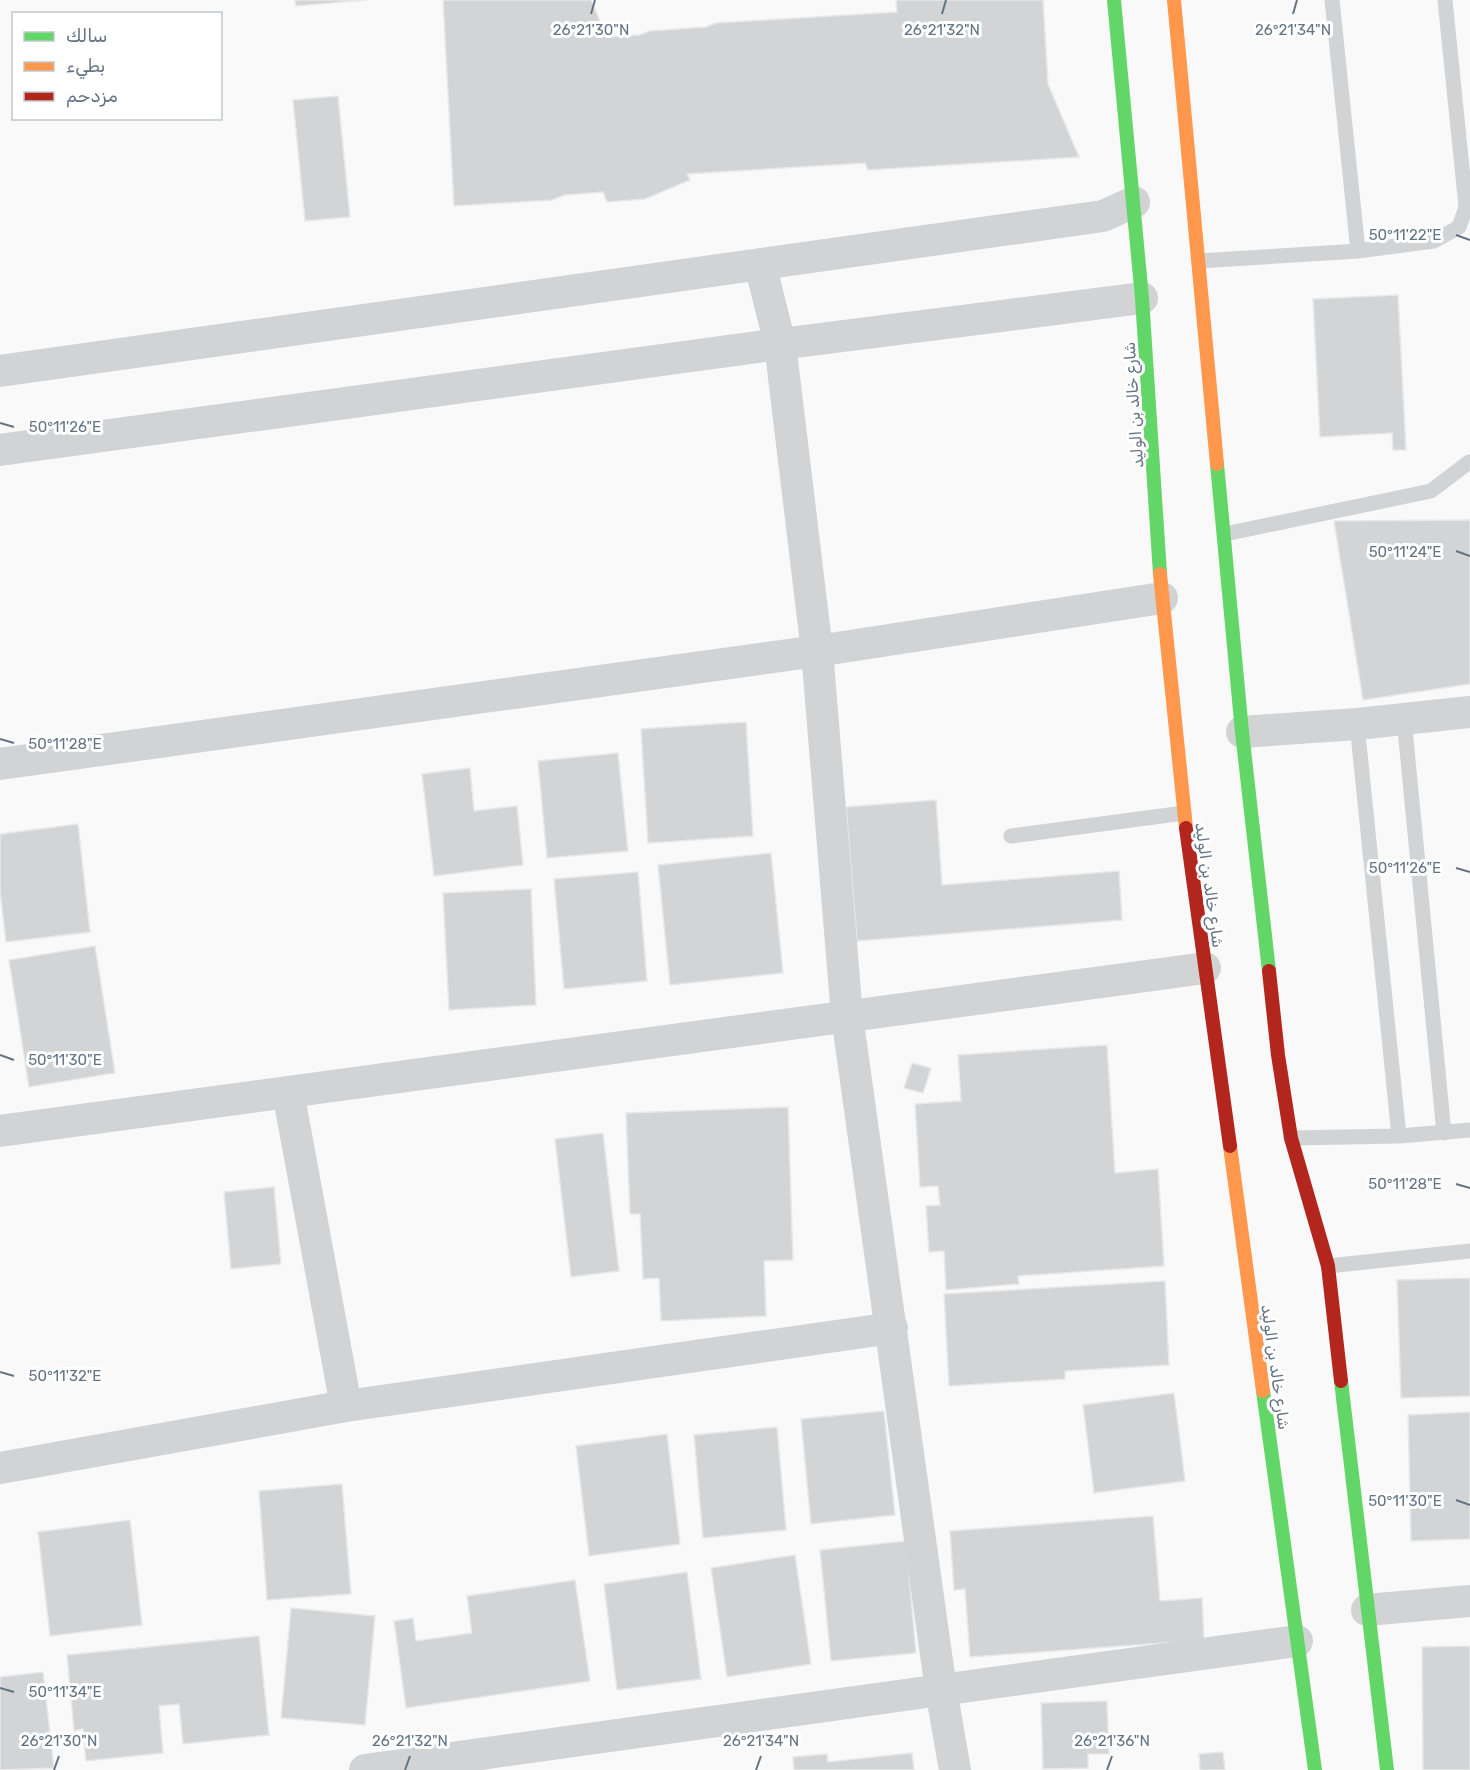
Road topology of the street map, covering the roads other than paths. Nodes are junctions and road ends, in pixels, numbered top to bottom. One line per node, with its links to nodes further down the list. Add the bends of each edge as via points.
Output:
1 (1114, 0): 5 (main road, شارع خالد بن الوليد)
2 (1174, 0): 7 (main road)
3 (1332, 0): 6 (lane)
4 (1445, 0): 6 (lane, via 1466,207 1458,227 1434,241)
5 (1134, 202): 8 (street, via 1103,216); 9 (main road, شارع خالد بن الوليد)
6 (1358, 251): 7 (lane)
7 (1199, 261): 14 (main road)
8 (760, 264): 10 (street); 11 (street)
9 (1142, 298): 10 (street); 15 (main road, شارع خالد بن الوليد)
10 (780, 344): 12 (street); 16 (street)
11 (0, 371)
12 (0, 450)
13 (1469, 462): 14 (lane, via 1431,491)
14 (1225, 534): 20 (main road)
15 (1162, 598): 16 (street); 22 (main road, شارع خالد بن الوليد)
16 (817, 651): 21 (street); 25 (street)
17 (1470, 712): 18 (street)
18 (1404, 719): 19 (street); 29 (lane)
19 (1357, 724): 20 (street); 30 (lane)
20 (1242, 732): 31 (main road)
21 (0, 764)
22 (1184, 813): 23 (lane); 24 (main road, شارع خالد بن الوليد)
23 (1011, 836)
24 (1205, 968): 25 (street); 39 (main road, شارع خالد بن الوليد)
25 (847, 1016): 26 (street); 34 (street)
26 (288, 1092): 28 (street); 35 (street)
27 (1470, 1130): 29 (lane)
28 (0, 1131)
29 (1444, 1133): 30 (lane)
30 (1399, 1136): 31 (lane)
31 (1291, 1138): 33 (main road)
32 (1470, 1251): 33 (lane)
33 (1328, 1266): 38 (main road)
34 (892, 1328): 35 (street); 40 (street)
35 (346, 1406): 36 (street)
36 (0, 1468)
37 (1470, 1601): 38 (street)
38 (1367, 1610): 44 (main road)
39 (1297, 1641): 40 (street); 43 (main road, شارع خالد بن الوليد)
40 (941, 1690): 41 (street); 42 (street)
41 (365, 1770)
42 (954, 1770)
43 (1315, 1770)
44 (1387, 1770)

